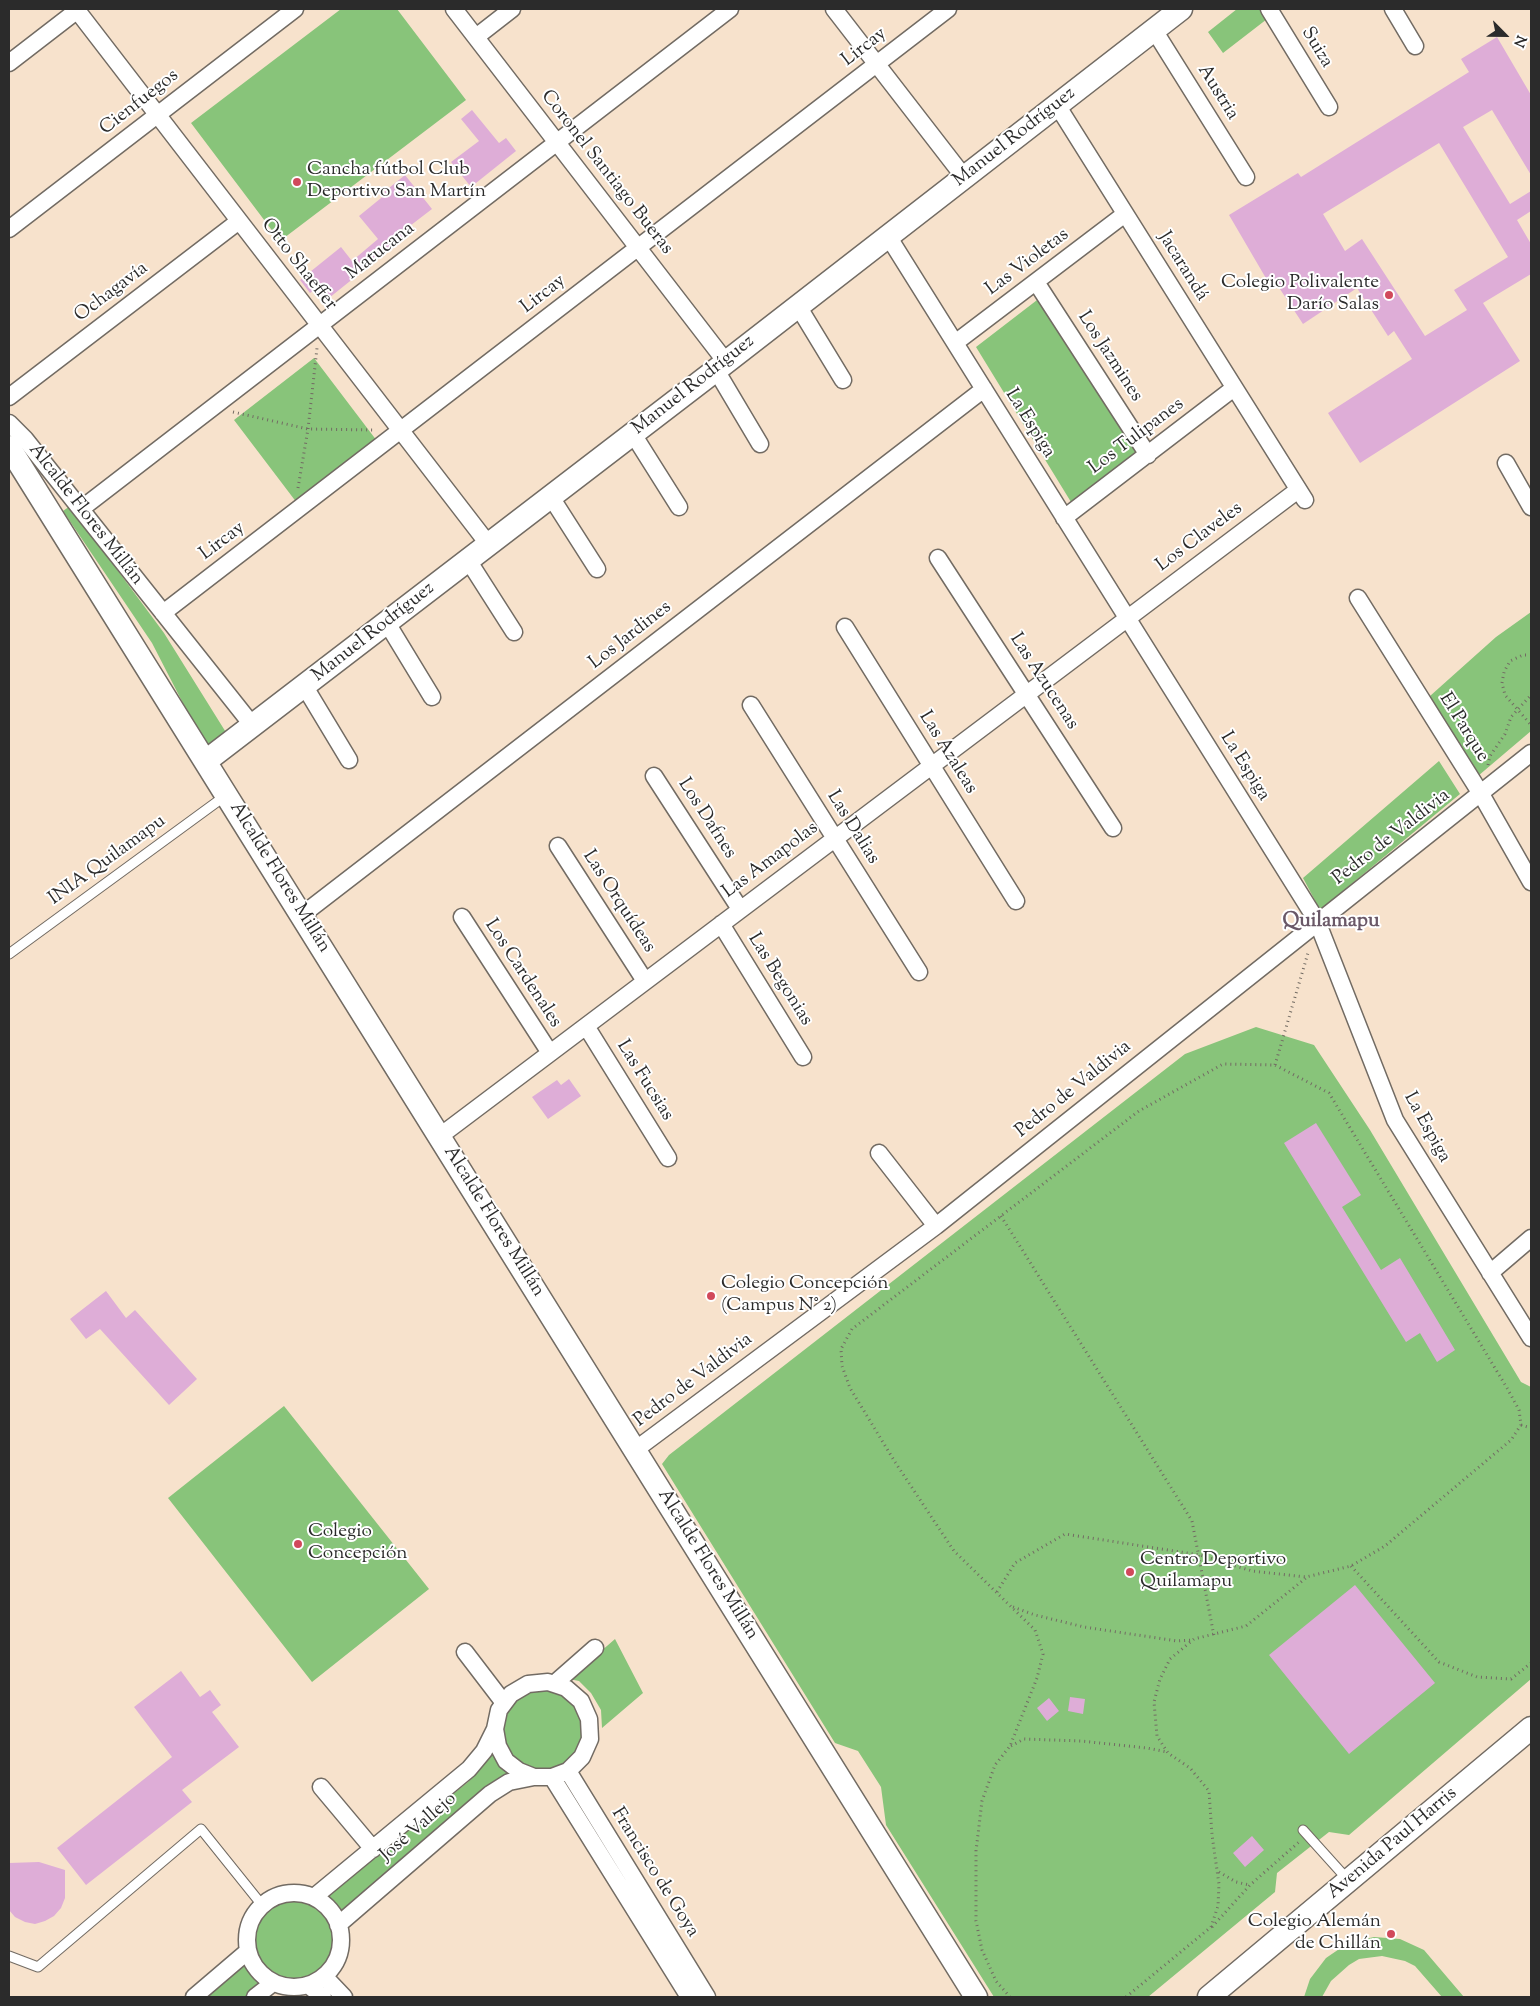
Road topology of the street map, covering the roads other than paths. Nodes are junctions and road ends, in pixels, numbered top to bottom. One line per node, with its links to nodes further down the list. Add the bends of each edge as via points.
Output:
1 (77, 9): 14 (street); 18 (street, Otto Shaeffer)
2 (295, 9): 18 (street, Cienfuegos)
3 (454, 9): 12 (street, Coronel Santiago Bueras)
4 (512, 9): 12 (street)
5 (730, 9): 19 (street, Matucana)
6 (834, 9): 15 (street)
7 (948, 9): 15 (street, Lircay)
8 (1181, 9): 11 (street, Manuel Rodríguez)
9 (1269, 9): 17 (street, Suiza)
10 (1393, 9): 13 (street)
11 (1154, 30): 16 (street, Manuel Rodríguez); 21 (street, Austria)
12 (476, 37): 19 (street, Coronel Santiago Bueras)
13 (1415, 46)
14 (9, 62)
15 (876, 64): 20 (street); 26 (street, Lircay)
16 (1057, 105): 20 (street, Manuel Rodríguez); 22 (street, Jacarandá)
17 (1329, 107)
18 (158, 115): 23 (street, Otto Shaeffer); 24 (street, Cienfuegos)
19 (557, 142): 26 (street, Coronel Santiago Bueras); 29 (street, Matucana)
20 (964, 177): 25 (street, Manuel Rodríguez)
21 (1246, 177)
22 (1125, 214): 27 (street, Las Violetas); 33 (street, Jacarandá)
23 (239, 221): 29 (street, Otto Shaeffer); 35 (street, Ochagavía)
24 (9, 229)
25 (888, 236): 28 (street, Manuel Rodríguez); 30 (street, La Espiga)
26 (638, 248): 31 (street, Coronel Santiago Bueras); 37 (street, Lircay)
27 (1036, 282): 30 (street, Las Violetas); 41 (street, Los Jazmines)
28 (798, 306): 31 (street, Manuel Rodríguez); 32 (street)
29 (320, 325): 37 (street, Otto Shaeffer); 47 (street, Matucana)
30 (955, 343): 34 (street, La Espiga)
31 (721, 366): 38 (street, Manuel Rodríguez); 39 (street, Coronel Santiago Bueras)
32 (843, 380)
33 (1234, 388): 41 (street, Los Tulipanes); 43 (street, Jacarandá)
34 (984, 389): 48 (street, La Espiga); 77 (street, Los Jardines)
35 (9, 397)
36 (9, 423): 47 (street, Alcalde Flores Millán)
37 (400, 430): 49 (street, Otto Shaeffer); 54 (street, Lircay)
38 (633, 434): 44 (street, Manuel Rodríguez); 46 (street)
39 (760, 444)
40 (9, 447): 66 (street, Alcalde Flores Millán)
41 (1148, 454): 48 (street, Los Tulipanes)
42 (1506, 463): 45 (street)
43 (1301, 495): 55 (street, Los Claveles)
44 (551, 497): 49 (street, Manuel Rodríguez); 52 (street)
45 (1531, 506)
46 (679, 507)
47 (81, 509): 54 (street, Alcalde Flores Millán)
48 (1064, 518): 55 (street, La Espiga)
49 (489, 545): 51 (street, Manuel Rodríguez)
50 (938, 558): 60 (street, Las Azucenas)
51 (468, 560): 56 (street, Manuel Rodríguez); 58 (street)
52 (597, 569)
53 (1358, 598): 70 (street, El Parque)
54 (163, 613): 63 (street, Alcalde Flores Millán)
55 (1127, 618): 60 (street, Las Amapolas); 79 (street, La Espiga)
56 (387, 623): 59 (street, Manuel Rodríguez); 61 (street)
57 (844, 627): 67 (street, Las Azaleas)
58 (514, 632)
59 (305, 687): 63 (street, Manuel Rodríguez); 65 (street)
60 (1026, 693): 67 (street, Las Amapolas); 71 (street, Las Azucenas)
61 (432, 697)
62 (751, 704): 72 (street, Las Dalias)
63 (253, 726): 66 (street, Manuel Rodríguez)
64 (1531, 753): 70 (street, Pedro de Valdivia)
65 (349, 760)
66 (206, 761): 69 (street, Alcalde Flores Millán)
67 (931, 765): 72 (street, Las Amapolas); 75 (street, Las Azaleas)
68 (654, 776): 76 (street, Los Dafnes)
69 (227, 794): 77 (street, Alcalde Flores Millán); 81 (lane, INIA Quilamapu)
70 (1481, 794): 74 (street, El Parque); 79 (street, Pedro de Valdivia)
71 (1113, 828)
72 (835, 838): 76 (street, Las Amapolas); 82 (street, Las Dalias)
73 (558, 846): 83 (street, Las Orquídeas)
74 (1531, 882)
75 (1016, 901)
76 (740, 909): 80 (street, Las Amapolas)
77 (302, 915): 87 (street, Alcalde Flores Millán)
78 (462, 917): 85 (street, Los Cardenales)
79 (1317, 922): 90 (street, Pedro de Valdivia); 92 (street, La Espiga, via 1395,1120)
80 (721, 924): 83 (street, Las Amapolas); 86 (street, Las Begonias)
81 (9, 954)
82 (920, 972)
83 (645, 981): 84 (street, Las Amapolas)
84 (586, 1026): 85 (street, Las Amapolas); 89 (street, Las Fucsias)
85 (550, 1053): 87 (street, Las Amapolas)
86 (803, 1057)
87 (440, 1136): 94 (street, Alcalde Flores Millán)
88 (879, 1153): 90 (street)
89 (668, 1158)
90 (936, 1226): 94 (street, Pedro de Valdivia)
91 (1531, 1238): 92 (street)
92 (1490, 1273): 93 (street, La Espiga)
93 (1531, 1338)
94 (635, 1450): 122 (street, Alcalde Flores Millán)
95 (595, 1648): 97 (street)
96 (465, 1652): 98 (street)
97 (554, 1684): 98 (street, José Vallejo, via 528,1684 511,1694); 101 (street, José Vallejo, via 566,1688 581,1701 590,1719 590,1739 582,1757)
98 (504, 1704): 100 (street, José Vallejo, via 499,1710)
99 (1531, 1728): 107 (street, Avenida Paul Harris)
100 (495, 1729): 102 (street, José Vallejo, via 498,1746 506,1761); 106 (street, José Vallejo, via 484,1751 469,1769)
101 (568, 1771): 103 (street, José Vallejo); 121 (street, Francisco de Goya)
102 (534, 1777): 103 (street, José Vallejo); 110 (street, José Vallejo, via 509,1782 490,1794)
103 (552, 1777): 120 (street, Francisco de Goya)
104 (321, 1786): 106 (street, José Vallejo)
105 (1305, 1833): 107 (lane)
106 (373, 1849): 108 (street, José Vallejo)
107 (1349, 1881): 123 (street, Avenida Paul Harris)
108 (314, 1898): 109 (street, via 301,1893 287,1893); 110 (street, via 329,1909)
109 (262, 1905): 111 (street, via 252,1918 247,1934); 112 (lane, via 201,1829 38,1967)
110 (338, 1925): 113 (street, via 339,1953)
111 (248, 1951): 114 (street, via 257,1970); 116 (street)
112 (9, 1956)
113 (324, 1976): 115 (street); 119 (street)
114 (273, 1983): 115 (street, via 290,1988); 117 (street)
115 (308, 1985): 118 (street)
116 (194, 1997)
117 (255, 1997)
118 (323, 1997)
119 (344, 1997)
120 (688, 1997)
121 (707, 1997)
122 (976, 1997)
123 (1209, 1997)

